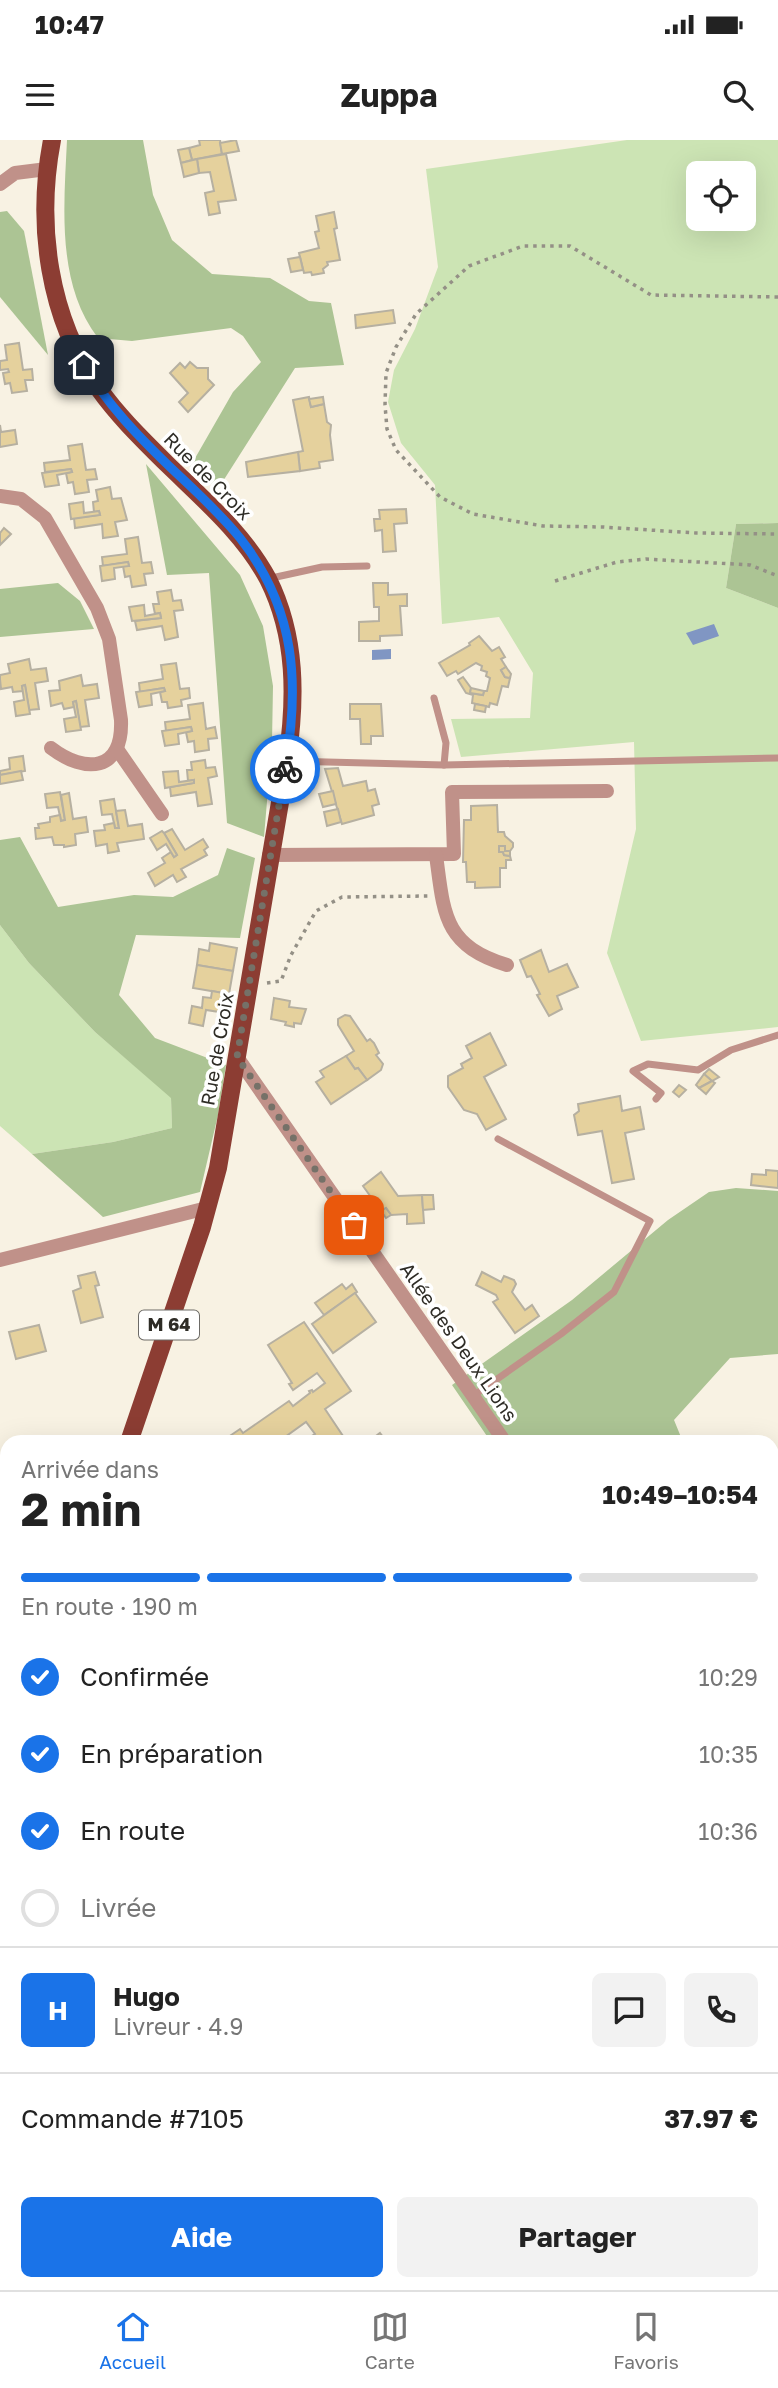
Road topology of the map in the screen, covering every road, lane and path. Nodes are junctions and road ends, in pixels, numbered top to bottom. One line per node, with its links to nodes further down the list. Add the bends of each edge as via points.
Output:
1 (52, 140): 2 (main road, Rue de Croix / M 64)
2 (47, 169): 3 (street, via 15,173); 9 (main road, Rue de Croix / M 64, via 51,272 84,365 127,424 238,536)
3 (0, 184)
4 (778, 297): 6 (path, via 651,295 570,246 523,246 469,266 416,314 386,373 385,405 387,429 396,450 440,497 473,514 543,526)
5 (0, 496): 13 (street, via 21,499 45,518 103,620 121,720)
6 (778, 534)
7 (367, 566): 9 (lane, via 322,567)
8 (778, 576): 10 (path, via 750,565 646,559 617,562)
9 (267, 579): 15 (main road, Rue de Croix / M 64, via 284,625 293,671)
10 (555, 582)
11 (435, 698): 16 (lane, via 446,743)
12 (51, 748): 13 (street, via 71,762 88,765 104,761)
13 (117, 749): 18 (street)
14 (778, 758): 16 (lane)
15 (287, 761): 16 (lane); 19 (main road, Rue de Croix / M 64)
16 (444, 765)
17 (607, 791): 20 (street, via 452,792 454,854)
18 (162, 814)
19 (270, 855): 20 (street); 23 (main road, Rue de Croix / M 64)
20 (436, 855): 21 (street)
21 (442, 895): 22 (street, via 447,921 460,939 477,953); 23 (path, via 342,897 316,911 290,955 281,981)
22 (507, 965)
23 (249, 985): 25 (main road, Rue de Croix / M 64)
24 (778, 1035): 26 (lane, via 731,1050 698,1070 648,1064 633,1071 661,1093)
25 (237, 1057): 28 (main road, Rue de Croix / M 64); 30 (street, Allée des Deux Lions)
26 (656, 1099)
27 (498, 1139): 30 (lane, via 650,1221 614,1292)
28 (207, 1208): 29 (street); 31 (main road, M 64)
29 (0, 1260)
30 (473, 1396): 32 (street, Allée des Deux Lions)
31 (131, 1435)
32 (500, 1435)

